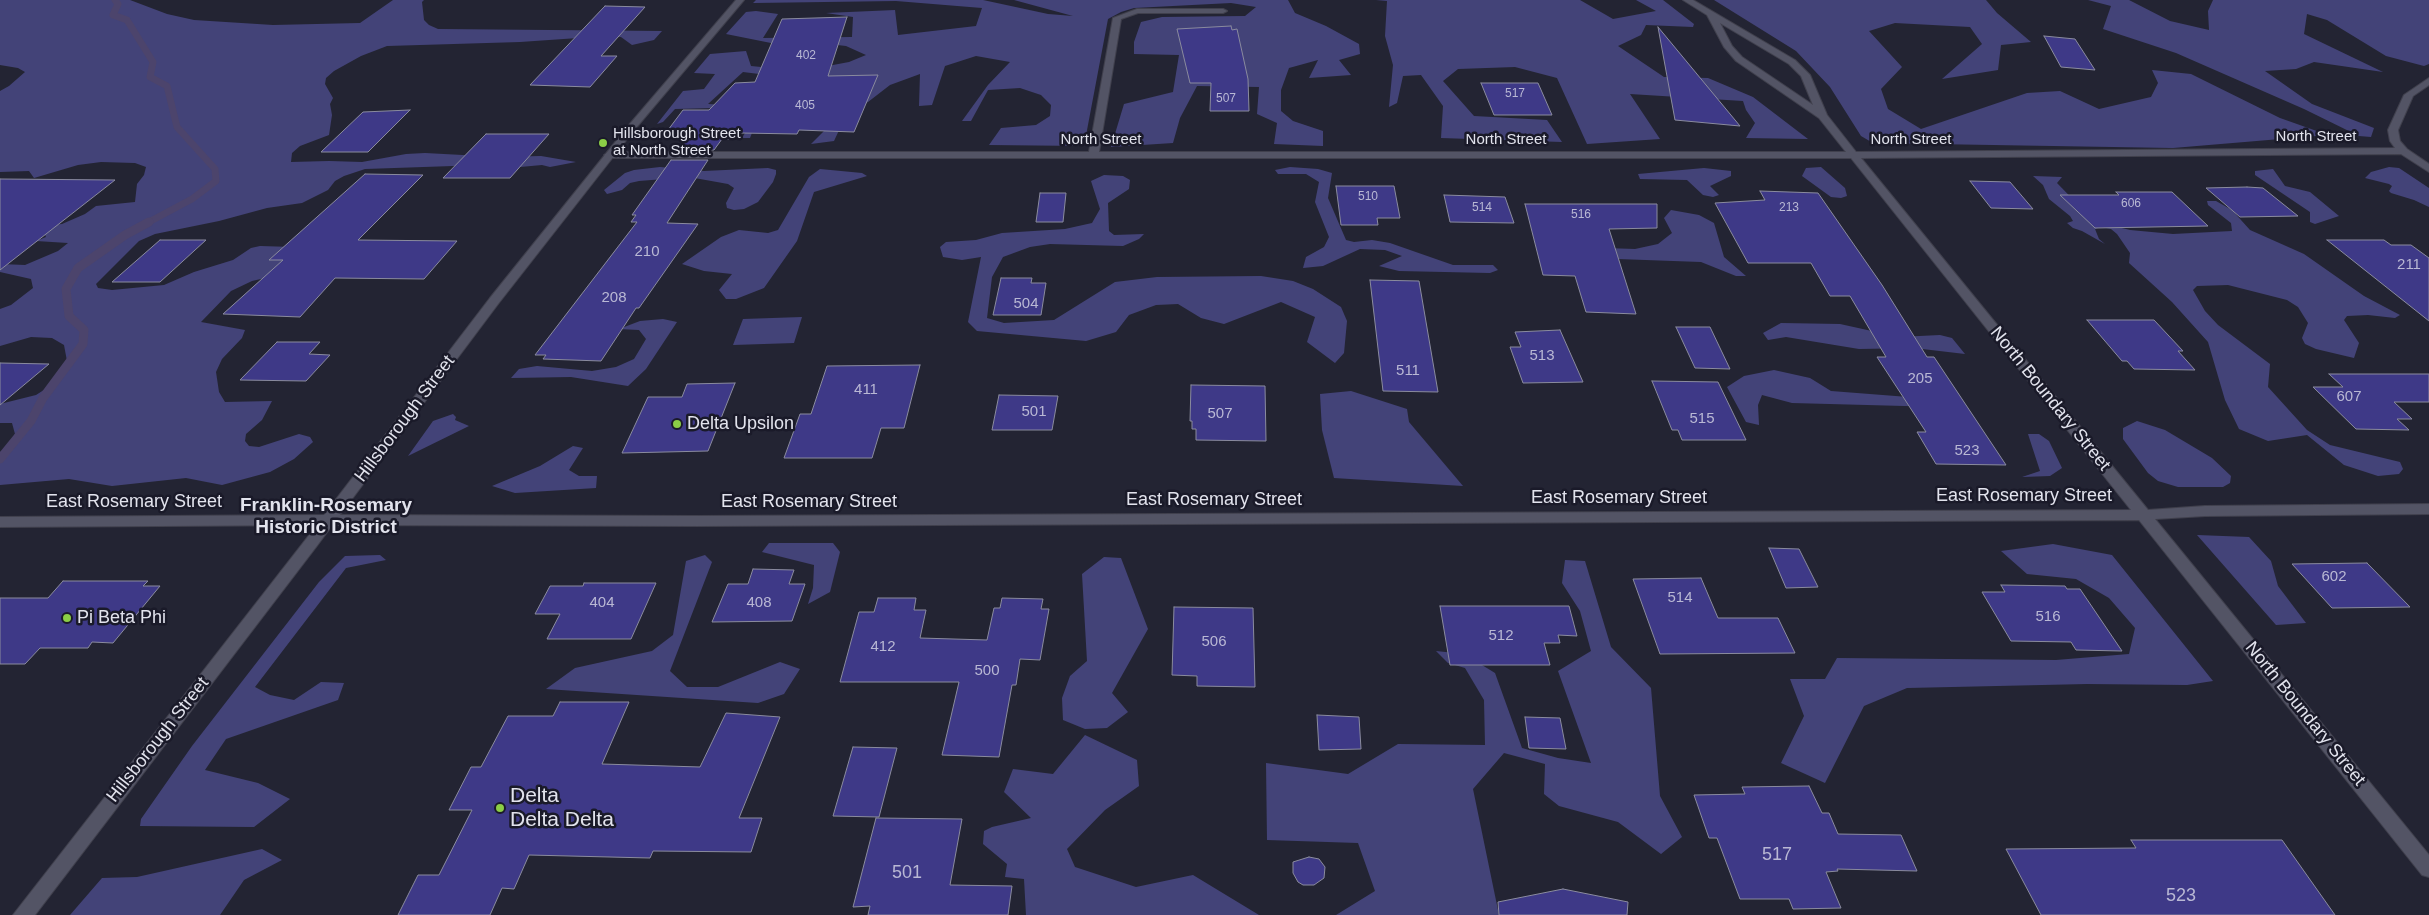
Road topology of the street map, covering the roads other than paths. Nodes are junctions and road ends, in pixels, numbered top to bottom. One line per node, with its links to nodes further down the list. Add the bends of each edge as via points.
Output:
1 (740, 0): 8 (street, Hillsborough Street)
2 (1687, 0): 4 (street, North Boundary Street)
3 (1222, 11): 9 (street, via 1137,12 1117,18)
4 (1711, 16): 6 (street, North Boundary Street, via 1728,47 1739,59); 6 (street, North Boundary Street, via 1792,62 1813,89)
5 (2429, 81): 7 (street, via 2409,96 2393,130 2395,141)
6 (1822, 116): 10 (street, North Boundary Street)
7 (2403, 151): 10 (street, North Street); 11 (street)
8 (610, 155): 9 (street, North Street); 14 (street, Hillsborough Street, via 494,301)
9 (1094, 155): 10 (street, North Street)
10 (1854, 155): 13 (street, North Boundary Street)
11 (2429, 169)
12 (2429, 509): 13 (street, East Rosemary Street, via 2205,511)
13 (2143, 515): 14 (street, East Rosemary Street); 16 (street, North Boundary Street)
14 (328, 520): 15 (street, East Rosemary Street); 17 (street, Hillsborough Street)
15 (0, 522)
16 (2429, 869)
17 (23, 915)

